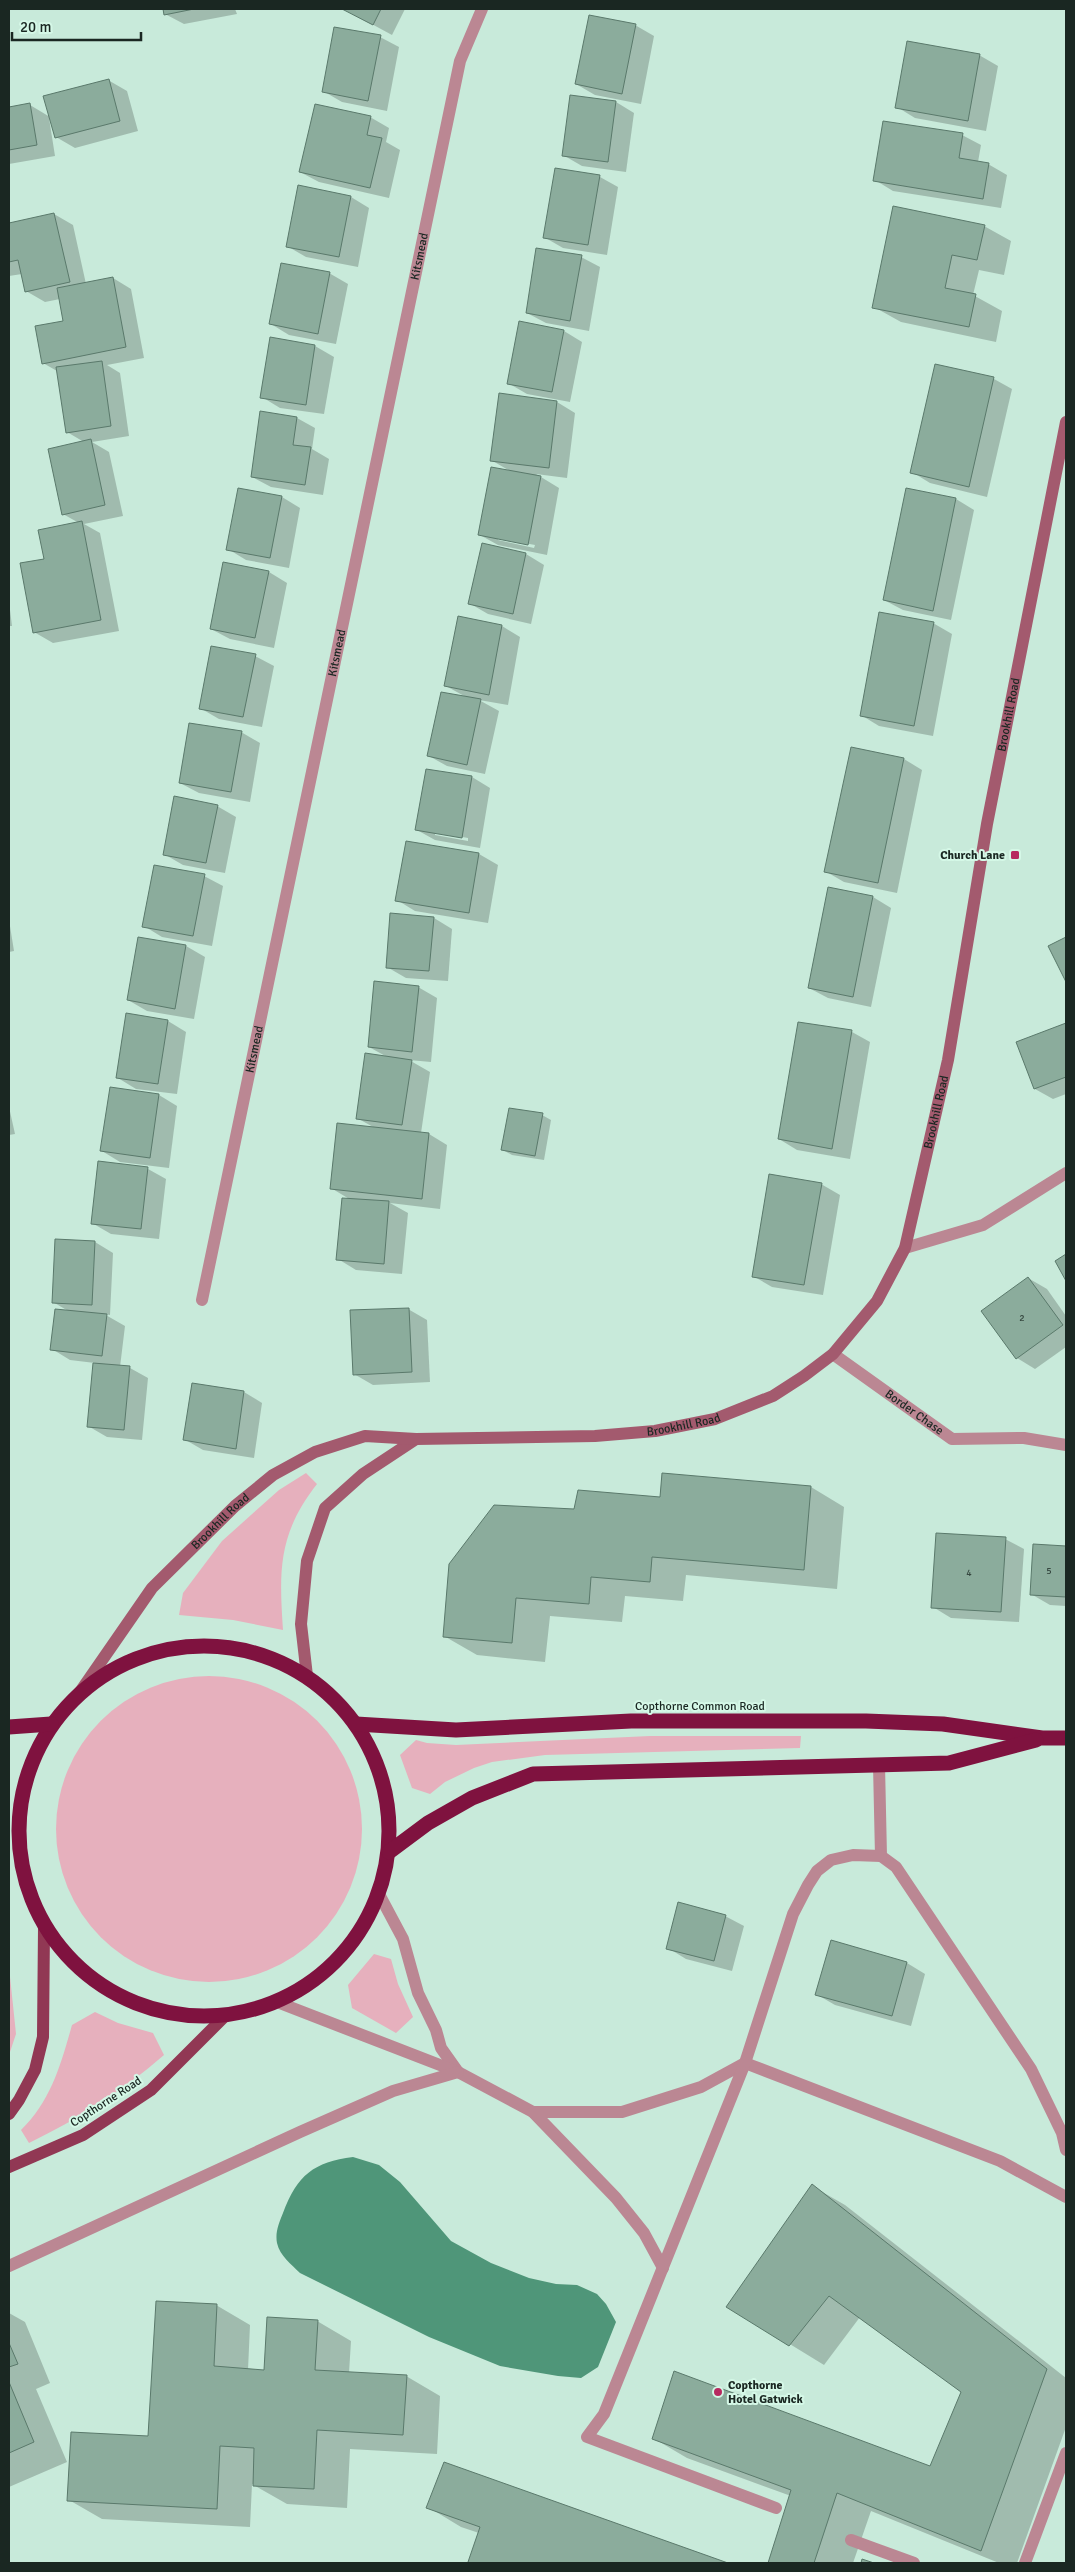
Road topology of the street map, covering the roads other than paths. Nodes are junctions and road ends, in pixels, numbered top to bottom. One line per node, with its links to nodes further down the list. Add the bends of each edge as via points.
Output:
1 (482, 9): 5 (street, Kitsmead, via 460,61)
2 (1066, 422): 4 (street, Brookhill Road, via 987,824 948,1060)
3 (1066, 1173): 4 (street, via 983,1224)
4 (905, 1248): 6 (street, Brookhill Road, via 876,1301)
5 (202, 1300)
6 (833, 1354): 7 (street, Brookhill Road, via 773,1396 715,1419 655,1431 595,1436); 8 (street, Border Chase, via 952,1439 1024,1438)
7 (416, 1439): 9 (street, via 363,1474 325,1508 307,1561 301,1624); 10 (street, Brookhill Road, via 365,1436 315,1452 273,1475 234,1506 152,1588)
8 (1066, 1445)
9 (307, 1676): 10 (highway, via 248,1650 215,1645 184,1648 138,1661 110,1672); 12 (highway, via 335,1699)
10 (80, 1692): 11 (highway)
11 (51, 1724): 13 (highway); 19 (highway, via 28,1768 21,1791)
12 (356, 1724): 14 (highway, Copthorne Common Road, via 456,1730 631,1721 866,1721 944,1724); 17 (highway, via 378,1766 388,1810)
13 (9, 1727)
14 (1042, 1738): 15 (highway, Copthorne Common Road); 16 (highway, Copthorne Common Road, via 949,1763)
15 (1066, 1738)
16 (879, 1766): 17 (highway, Copthorne Common Road, via 533,1774 472,1798 428,1823); 18 (street)
17 (389, 1852): 20 (highway)
18 (881, 1856): 24 (street, via 853,1855 831,1860 817,1871 793,1914); 28 (street, via 896,1867 1031,2070 1062,2133)
19 (15, 1863): 21 (highway)
20 (379, 1894): 22 (highway, via 349,1948 317,1978); 25 (street, via 403,1939 418,1993 436,2030 440,2048)
21 (44, 1928): 23 (highway, via 88,1978 128,2001 180,2016); 27 (main road, via 43,2037 35,2070)
22 (277, 2002): 23 (highway); 25 (street)
23 (225, 2016): 29 (main road, Copthorne Road, via 150,2090 83,2136)
24 (745, 2063): 26 (street, via 702,2088 622,2112); 30 (street, via 1000,2161); 32 (street)
25 (458, 2072): 26 (street); 31 (street, via 394,2092 308,2128)
26 (533, 2112): 32 (street, via 616,2198 644,2232)
27 (9, 2114)
28 (1066, 2150)
29 (9, 2167)
30 (1066, 2197)
31 (9, 2266)
32 (662, 2268): 34 (street, via 604,2414 587,2438)
33 (1066, 2453): 37 (street)
34 (776, 2508)
35 (851, 2540): 36 (street)
36 (914, 2563)
37 (1025, 2563)

